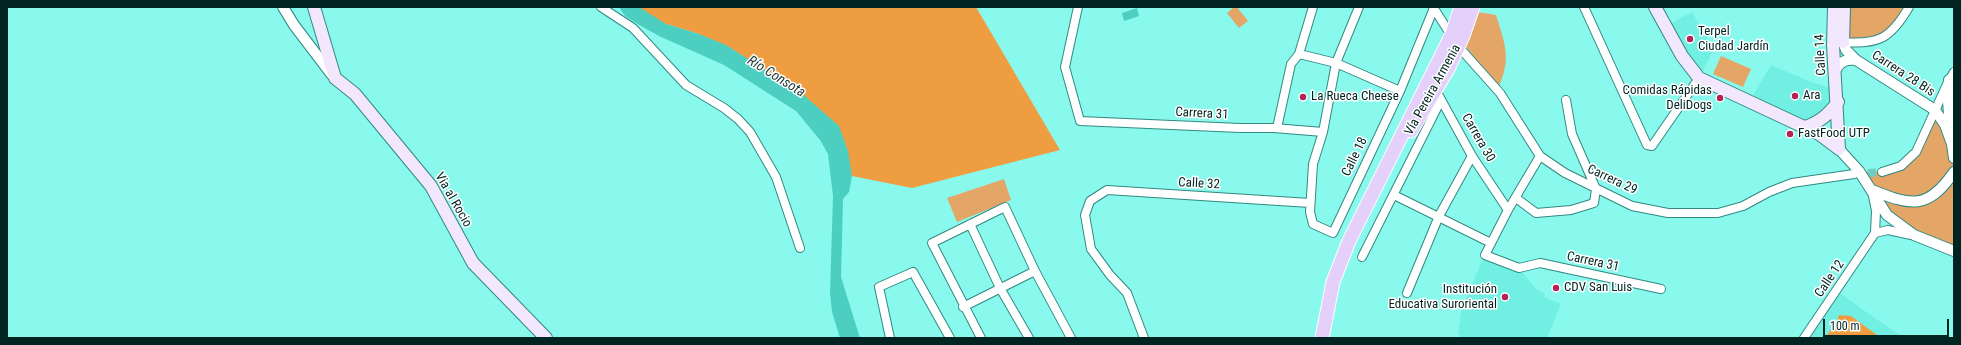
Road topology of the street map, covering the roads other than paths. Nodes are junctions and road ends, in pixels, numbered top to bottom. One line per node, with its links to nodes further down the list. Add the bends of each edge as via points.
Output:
1 (283, 7): 23 (street)
2 (314, 7): 23 (main road)
3 (601, 7): 52 (street, via 633,28 686,85 724,108 750,132 776,177)
4 (1078, 7): 31 (street, Carrera 31, via 1065,67 1080,121)
5 (1313, 7): 18 (street)
6 (1359, 7): 20 (street)
7 (1435, 7): 15 (street, Carrera 29); 26 (street, Calle 18)
8 (1461, 7): 15 (main road, Vía Pereira Armenia)
9 (1473, 7): 17 (main road, Vía Pereira Armenia)
10 (1584, 7): 24 (street, via 1647,145 1652,146)
11 (1655, 7): 24 (main road, via 1682,56)
12 (1834, 7): 21 (main road, Calle 14)
13 (1844, 7): 16 (main road, Calle 14)
14 (1909, 7): 16 (street, via 1899,25 1884,38 1861,44)
15 (1452, 34): 17 (street, Carrera 29); 25 (main road, Vía Pereira Armenia)
16 (1843, 42): 19 (street, Carrera 28 Bis, via 1846,50)
17 (1458, 46): 25 (main road, Vía Pereira Armenia); 36 (street, Carrera 29, via 1500,93)
18 (1299, 54): 20 (street); 31 (street, via 1291,64)
19 (1856, 60): 21 (street, Carrera 28 Bis, via 1838,64); 29 (street, Carrera 28 Bis)
20 (1336, 63): 26 (street); 32 (street)
21 (1835, 71): 28 (main road, Calle 14)
22 (1951, 76): 29 (street); 33 (street, via 1948,119)
23 (335, 78): 60 (main road, Via al Rocio, via 356,94 431,186 473,263)
24 (1699, 78): 30 (main road)
25 (1435, 89): 35 (street, Carrera 30); 43 (street); 67 (main road, Vía Pereira Armenia, via 1384,168 1355,228 1337,270)
26 (1400, 91): 45 (street, Calle 18, via 1332,233 1313,224)
27 (1566, 100): 41 (street, via 1572,134)
28 (1838, 102): 30 (main road, via 1829,114); 34 (main road, Calle 14)
29 (1935, 110): 33 (street, via 1945,125); 38 (street, via 1916,152 1901,166)
30 (1805, 127): 34 (main road)
31 (1277, 128): 32 (street, Carrera 31)
32 (1323, 132): 45 (street, via 1312,164)
33 (1952, 144): 37 (street)
34 (1840, 149): 42 (street)
35 (1472, 156): 46 (street, Carrera 30); 47 (street)
36 (1540, 156): 41 (street, Carrera 29); 44 (street)
37 (1954, 158)
38 (1882, 172)
39 (1954, 172): 42 (street, via 1940,190 1923,200 1902,201)
40 (1854, 174): 41 (street, Carrera 29, via 1792,183 1743,206 1718,213 1668,213 1632,206)
41 (1596, 189): 44 (street, via 1594,203 1571,210 1536,213)
42 (1872, 190): 49 (street, via 1876,211); 50 (street, via 1887,215)
43 (1394, 195): 47 (street); 54 (street)
44 (1516, 198): 46 (street)
45 (1310, 202): 66 (street, Calle 32, via 1107,190 1090,201 1085,215 1091,249 1127,293)
46 (1508, 210): 51 (street)
47 (1438, 216): 51 (street); 58 (street)
48 (970, 224): 55 (street, via 1005,207); 56 (street); 59 (street, via 932,243)
49 (1875, 232): 50 (street, via 1896,230); 68 (street, Calle 12)
50 (1914, 235): 53 (street)
51 (1491, 243): 57 (street, Carrera 31, via 1486,255 1519,268 1540,263)
52 (800, 248)
53 (1954, 251)
54 (1362, 257)
55 (1036, 271): 56 (street); 65 (street)
56 (1000, 288): 59 (street); 64 (street)
57 (1661, 289)
58 (1407, 293)
59 (963, 307): 63 (street)
60 (546, 338)
61 (890, 338): 62 (street, via 879,288 913,272)
62 (950, 338)
63 (980, 338)
64 (1029, 338)
65 (1071, 338)
66 (1144, 338)
67 (1322, 338)
68 (1804, 338)

